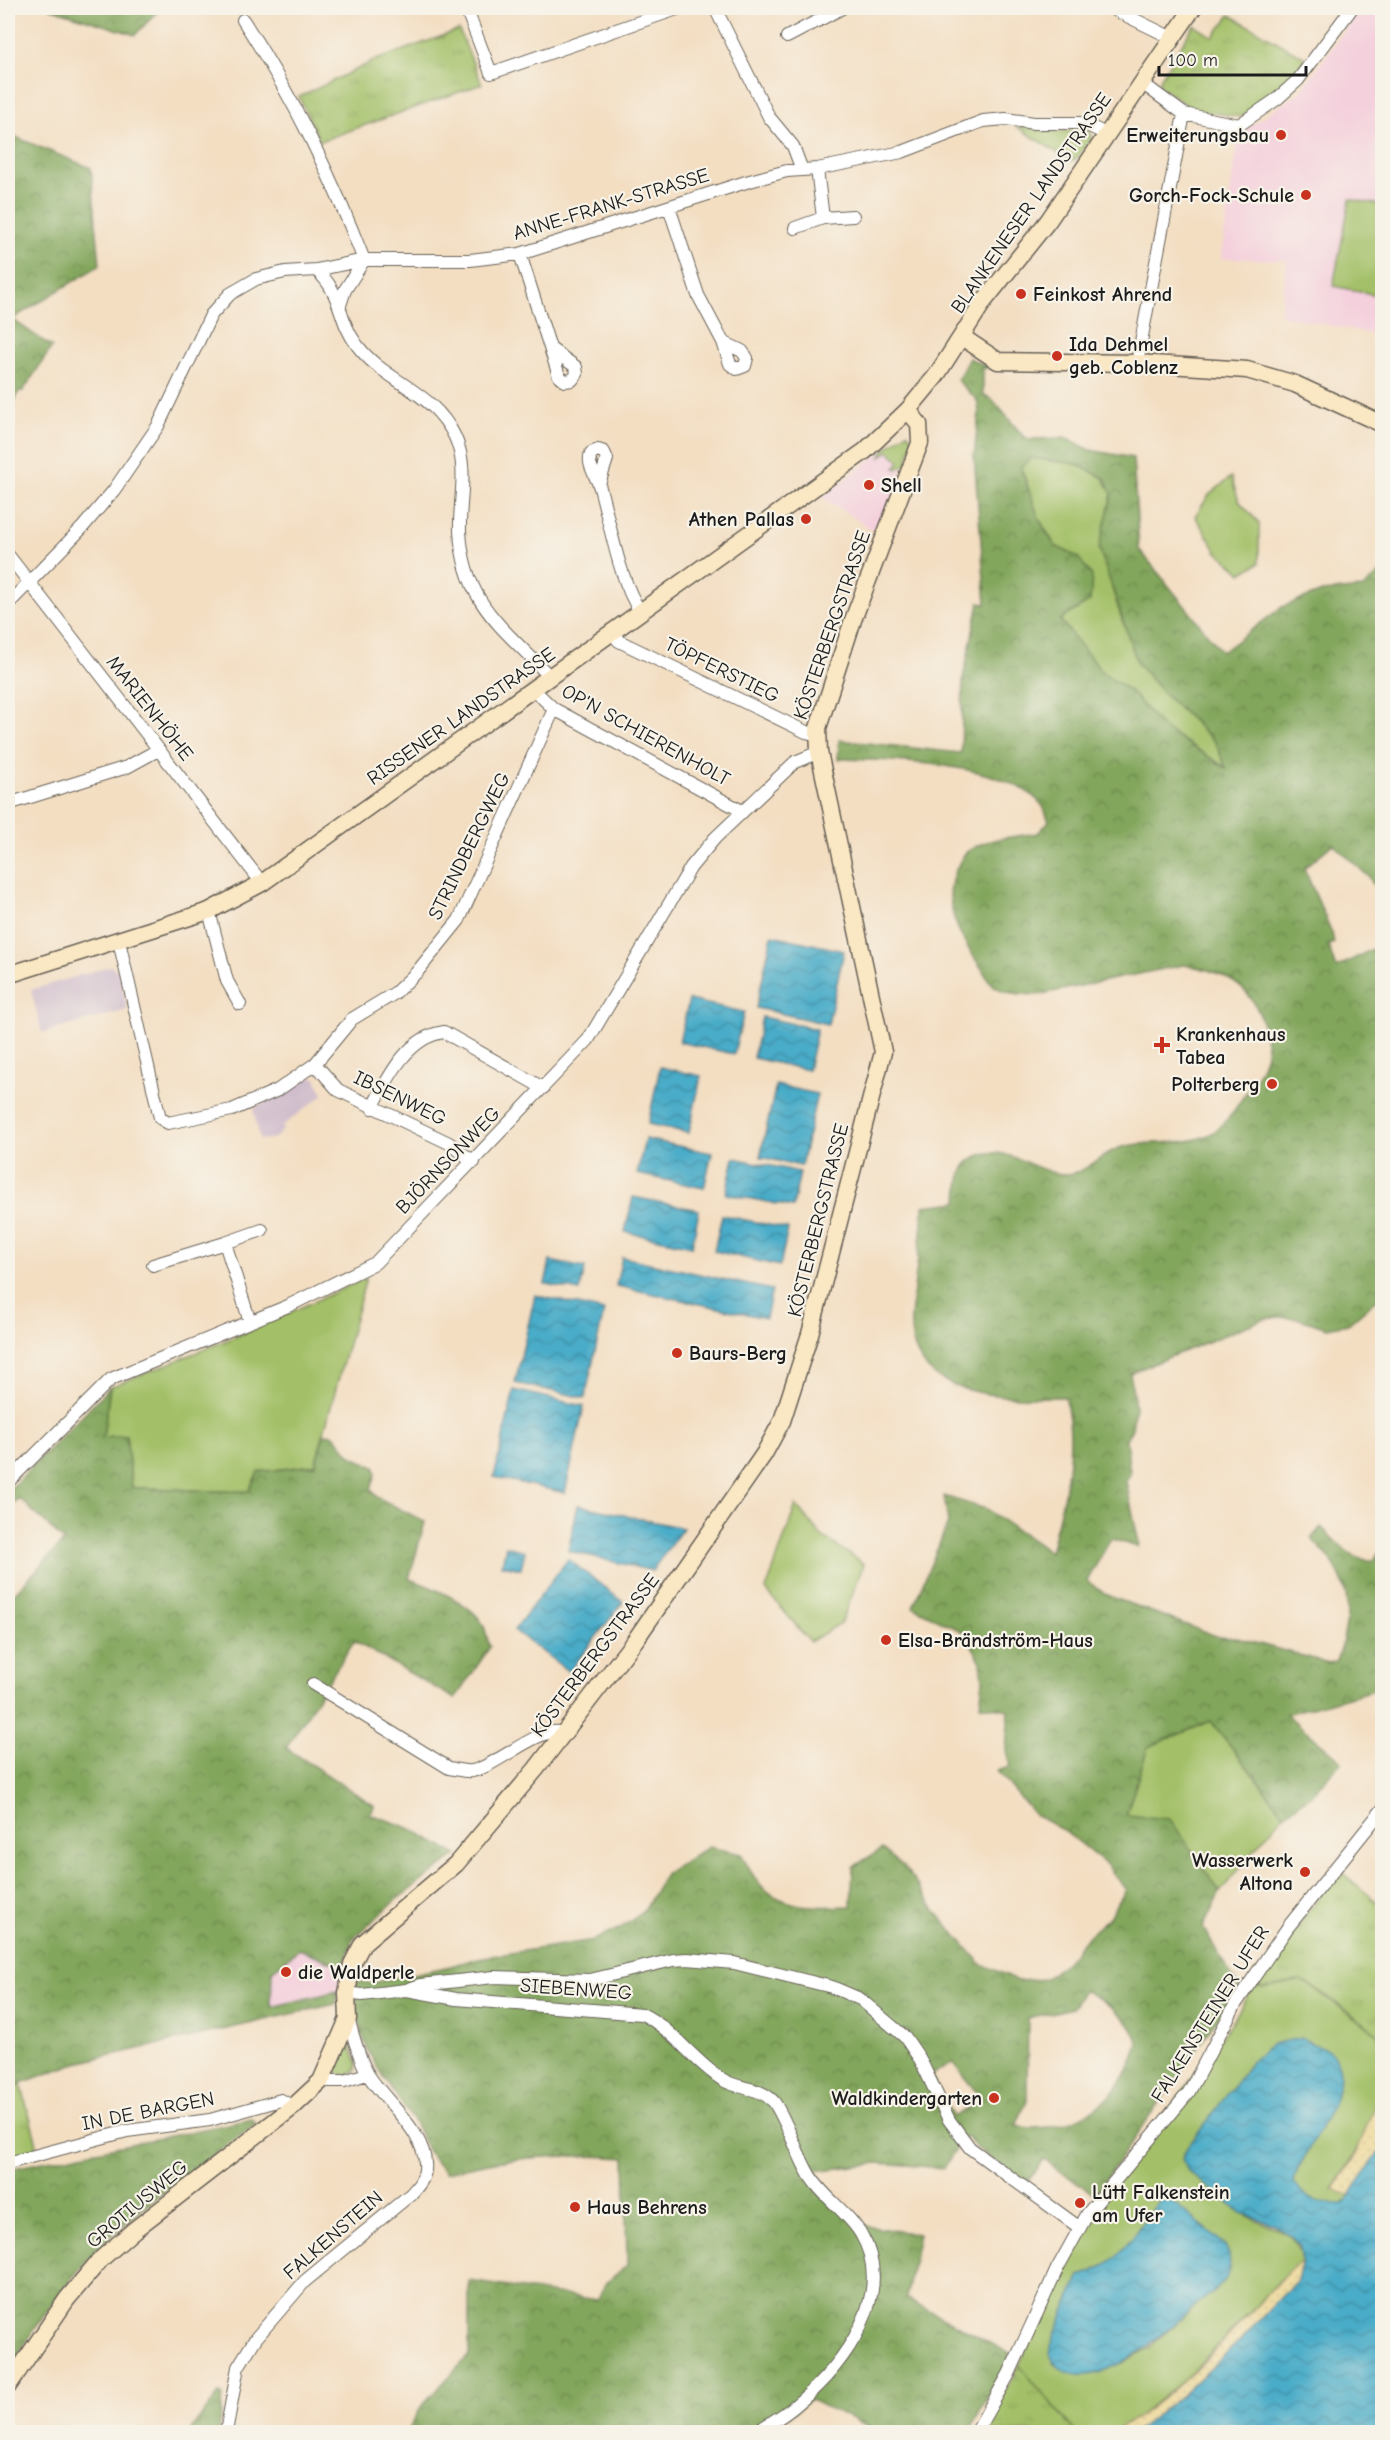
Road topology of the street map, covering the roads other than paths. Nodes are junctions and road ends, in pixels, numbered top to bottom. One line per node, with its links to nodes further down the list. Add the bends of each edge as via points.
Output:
1 (465, 8): 2 (street, via 491,73)
2 (680, 8)
3 (715, 8): 15 (street, via 769,117 793,146)
4 (842, 8): 9 (street)
5 (1111, 8): 10 (street)
6 (1193, 8): 10 (street, BLANKENESER LANDSTRASSE)
7 (1352, 8): 12 (street, via 1298,80 1239,125)
8 (243, 20): 21 (street, via 308,128)
9 (788, 37)
10 (1172, 38): 11 (street, BLANKENESER LANDSTRASSE)
11 (1142, 83): 12 (street); 13 (street, BLANKENESER LANDSTRASSE)
12 (1184, 114): 27 (street)
13 (1106, 134): 14 (street, ANNE-FRANK-STRASSE, via 1083,123 994,119 902,152); 24 (street, BLANKENESER LANDSTRASSE, via 1028,248 984,301)
14 (817, 169): 15 (street, ANNE-FRANK-STRASSE); 18 (street)
15 (802, 170): 16 (street, ANNE-FRANK-STRASSE, via 746,182)
16 (669, 207): 20 (street, ANNE-FRANK-STRASSE); 25 (street, via 698,295)
17 (853, 216): 18 (street)
18 (823, 218): 19 (street)
19 (795, 228)
20 (520, 254): 21 (street, ANNE-FRANK-STRASSE, via 470,260); 26 (street)
21 (364, 260): 22 (street, ANNE-FRANK-STRASSE); 23 (street)
22 (316, 270): 23 (street, via 333,286); 32 (street, ANNE-FRANK-STRASSE, via 256,279 219,304 199,334 171,400 147,443 100,506)
23 (340, 304): 36 (street, via 347,328 367,356 412,388 445,419 456,438 463,469 460,532 469,578 500,629)
24 (962, 338): 27 (street, via 998,361); 28 (street, BLANKENESER LANDSTRASSE)
25 (723, 342)
26 (551, 349)
27 (1137, 363): 29 (street, via 1269,375)
28 (903, 414): 34 (street, RISSENER LANDSTRASSE, via 865,451); 39 (street, KÖSTERBERGSTRASSE, via 918,447 856,611)
29 (1383, 424)
30 (599, 484): 34 (street, via 629,592)
31 (8, 555): 32 (street, MARIENHÖHE)
32 (29, 582): 33 (street, ANNE-FRANK-STRASSE); 40 (street, MARIENHÖHE)
33 (8, 604)
34 (641, 613): 35 (street, RISSENER LANDSTRASSE)
35 (613, 634): 36 (street, RISSENER LANDSTRASSE); 39 (street, TÖPFERSTIEG, via 619,641)
36 (550, 678): 37 (street, RISSENER LANDSTRASSE)
37 (534, 690): 38 (street, OP'N SCHIERENHOLT); 44 (street, RISSENER LANDSTRASSE)
38 (554, 709): 43 (street, OP'N SCHIERENHOLT); 49 (street, STRINDBERGWEG, via 459,920 417,972 395,993 352,1019)
39 (817, 734): 41 (street, KÖSTERBERGSTRASSE)
40 (158, 750): 42 (street, via 127,767); 44 (street, MARIENHÖHE)
41 (819, 752): 43 (street, BJÖRNSONWEG, via 795,762); 59 (street, KÖSTERBERGSTRASSE, via 883,1047 816,1312 774,1438 636,1639)
42 (8, 804)
43 (742, 811): 50 (street, BJÖRNSONWEG, via 691,867 588,1040)
44 (262, 883): 45 (street, RISSENER LANDSTRASSE)
45 (209, 911): 46 (street, RISSENER LANDSTRASSE); 48 (street, via 227,981)
46 (119, 941): 47 (street, RISSENER LANDSTRASSE); 49 (street, STRINDBERGWEG, via 160,1118 168,1123 251,1104)
47 (8, 975)
48 (240, 1004)
49 (315, 1064): 51 (street, IBSENWEG, via 338,1090)
50 (543, 1088): 51 (street, via 444,1032 432,1034 398,1061); 52 (street, BJÖRNSONWEG)
51 (372, 1108): 52 (street, IBSENWEG, via 449,1143)
52 (474, 1162): 56 (street, BJÖRNSONWEG, via 375,1263)
53 (262, 1230): 54 (street)
54 (225, 1243): 55 (street); 56 (street)
55 (153, 1265)
56 (250, 1322): 57 (street, BJÖRNSONWEG, via 111,1379)
57 (8, 1482)
58 (313, 1684): 59 (street, via 449,1768 471,1771 532,1741)
59 (563, 1733): 62 (street, KÖSTERBERGSTRASSE, via 456,1864 363,1943 352,1964)
60 (1383, 1810): 68 (street, FALKENSTEINER UFER, via 1276,1944 1235,2005 1189,2092 1104,2193)
61 (406, 1990): 62 (street); 68 (street, via 494,1977 590,1980 673,1960 696,1959 734,1963 832,1987 860,1999 905,2037 949,2120 970,2148); 71 (street, SIEBENWEG, via 456,1999 642,2014 665,2028 724,2081 766,2093 774,2102 810,2175 862,2235 870,2255 872,2279 866,2315 849,2346 796,2405)
62 (347, 1993): 63 (street, KÖSTERBERGSTRASSE)
63 (348, 2019): 64 (street, FALKENSTEIN); 65 (street, KÖSTERBERGSTRASSE)
64 (368, 2074): 65 (street, via 344,2081); 70 (street, FALKENSTEIN, via 420,2145 425,2170 422,2181 305,2281 256,2338 238,2367)
65 (321, 2081): 66 (street, GROTIUSWEG)
66 (293, 2107): 67 (street, IN DE BARGEN, via 281,2100 210,2120 127,2131); 69 (street, GROTIUSWEG, via 100,2260)
67 (8, 2163)
68 (1080, 2228): 72 (street, FALKENSTEINER UFER)
69 (8, 2386)
70 (226, 2433)
71 (756, 2433)
72 (976, 2433)

